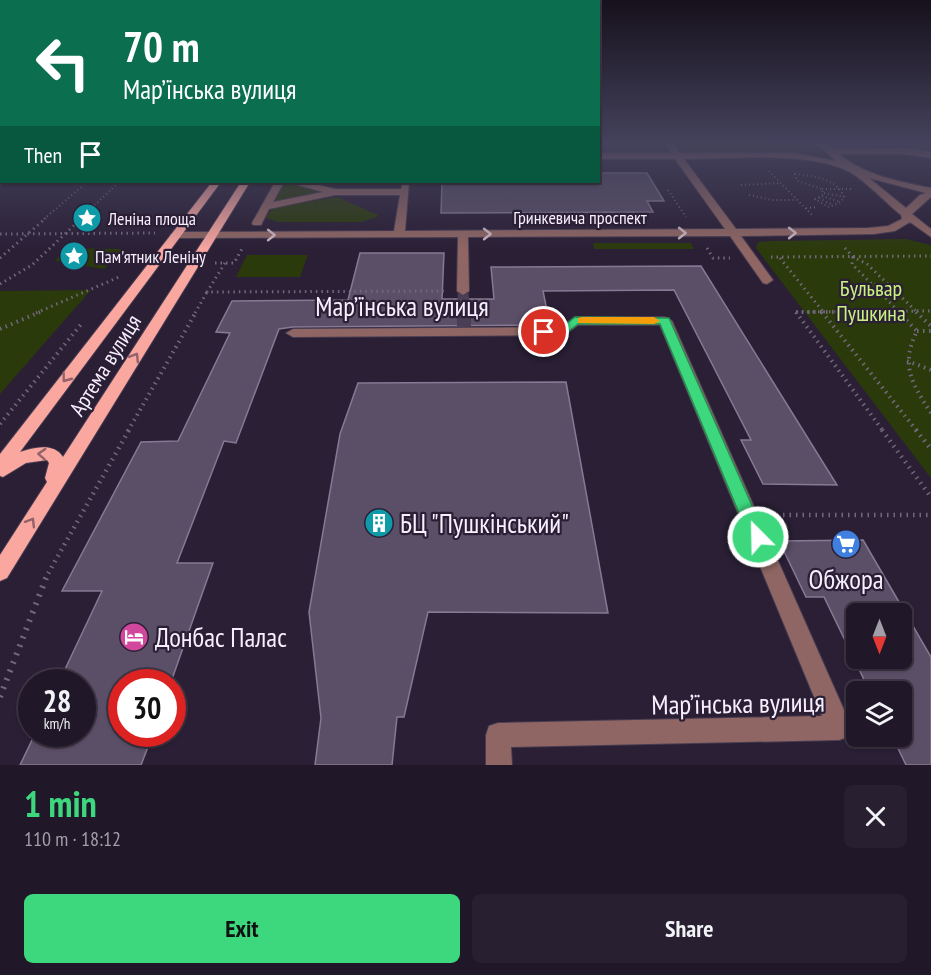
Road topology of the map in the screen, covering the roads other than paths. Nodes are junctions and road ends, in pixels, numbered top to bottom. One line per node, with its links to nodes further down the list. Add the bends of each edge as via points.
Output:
1 (695, 180): 14 (street)
2 (864, 180): 12 (street)
3 (877, 180): 10 (street, Гринкевича проспект)
4 (215, 183): 18 (main road, Артема вулиця)
5 (245, 183): 19 (main road, Артема вулиця)
6 (278, 183): 11 (street)
7 (301, 183): 9 (street)
8 (405, 187): 9 (street); 15 (street)
9 (335, 192): 11 (street)
10 (931, 192): 12 (street, Гринкевича проспект)
11 (266, 207): 13 (street)
12 (906, 214): 14 (street, Гринкевича проспект, one-way to 12, via 886,230 902,224 907,220); 17 (street)
13 (257, 223)
14 (734, 233): 16 (street, Гринкевича проспект, one-way to 14); 20 (street)
15 (399, 234): 16 (street, Гринкевича проспект); 19 (street, Гринкевича проспект, one-way to 15)
16 (463, 234): 21 (street)
17 (931, 234)
18 (175, 235): 19 (street, Гринкевича проспект); 23 (main road, Артема вулиця, one-way to 23)
19 (212, 235): 25 (main road, Артема вулиця, one-way to 19)
20 (767, 280)
21 (463, 291)
22 (293, 333): 27 (street, Мар’їнська вулиця, via 564,332 575,321 665,321 839,728 498,735)
23 (0, 466)
24 (0, 472): 25 (main road, one-way to 24, via 58,463 52,454 28,454)
25 (51, 490): 26 (main road, Артема вулиця, one-way to 25)
26 (0, 572)
27 (499, 765)

